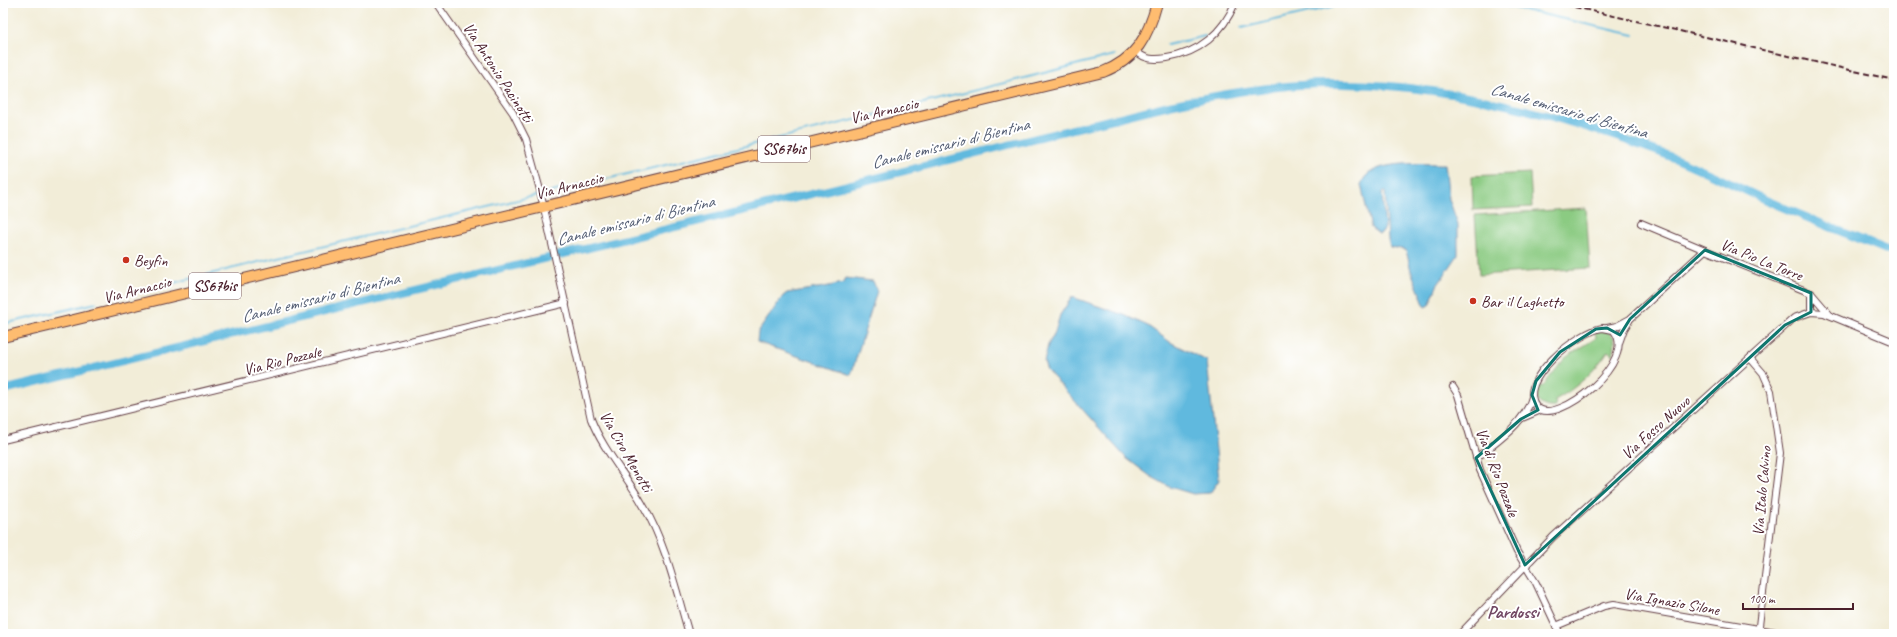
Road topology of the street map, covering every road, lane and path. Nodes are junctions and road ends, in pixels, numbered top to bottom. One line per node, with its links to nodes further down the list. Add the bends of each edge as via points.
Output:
1 (436, 3): 5 (street, Via Antonio Pacinotti, via 518,122 528,146)
2 (1157, 3): 4 (main road, Via Arnaccio / SS67bis, via 1148,31)
3 (1235, 3): 4 (street, via 1222,27 1206,43 1194,50 1159,59 1144,57)
4 (1136, 51): 5 (main road, Via Arnaccio / SS67bis, via 1115,67 1091,75)
5 (543, 202): 9 (street, Via Ciro Menotti); 14 (main road, Via Arnaccio / SS67bis)
6 (1641, 223): 7 (street)
7 (1705, 250): 8 (street, Via Pio La Torre); 12 (street, Via Pio La Torre)
8 (1811, 293): 10 (street); 11 (street, Via Pio La Torre)
9 (566, 303): 22 (street, Via Rio Pozzale); 27 (street, Via Ciro Menotti, via 591,419 654,524 670,567)
10 (1811, 312): 11 (street, Via Fosso Nuovo); 17 (street, Via Fosso Nuovo, via 1790,321)
11 (1829, 314): 15 (street, Via Fosso Nuovo)
12 (1630, 319): 13 (street, Via Pio La Torre); 16 (street, Via Pio La Torre)
13 (1607, 328): 16 (street, via 1615,333); 19 (street, Via Pio La Torre, via 1596,328 1586,333 1560,352 1538,376)
14 (3, 337)
15 (1894, 342)
16 (1619, 344): 20 (street, Via Pio La Torre, via 1614,362 1592,387 1555,411)
17 (1750, 358): 24 (street, Via Fosso Nuovo); 26 (street, Via Italo Calvino, via 1763,372 1771,391 1780,452)
18 (1453, 387): 23 (street, Via di Rio Pozzale, via 1458,395)
19 (1532, 395): 20 (street, via 1536,406); 21 (street, Via Pio La Torre, via 1528,409)
20 (1541, 410): 21 (street, Via Pio La Torre)
21 (1521, 419): 23 (street, Via Pio La Torre)
22 (3, 440)
23 (1476, 458): 24 (street, Via di Rio Pozzale, via 1509,536)
24 (1525, 564): 25 (street, Via di Rio Pozzale); 28 (street, Via Fosso Nuovo)
25 (1556, 626): 26 (street, Via Ignazio Silone, via 1614,604); 29 (street, Via di Rio Pozzale)
26 (1759, 631): 30 (street, Via Ignazio Silone)
27 (689, 634)
28 (1460, 634)
29 (1560, 634)
30 (1787, 634)

